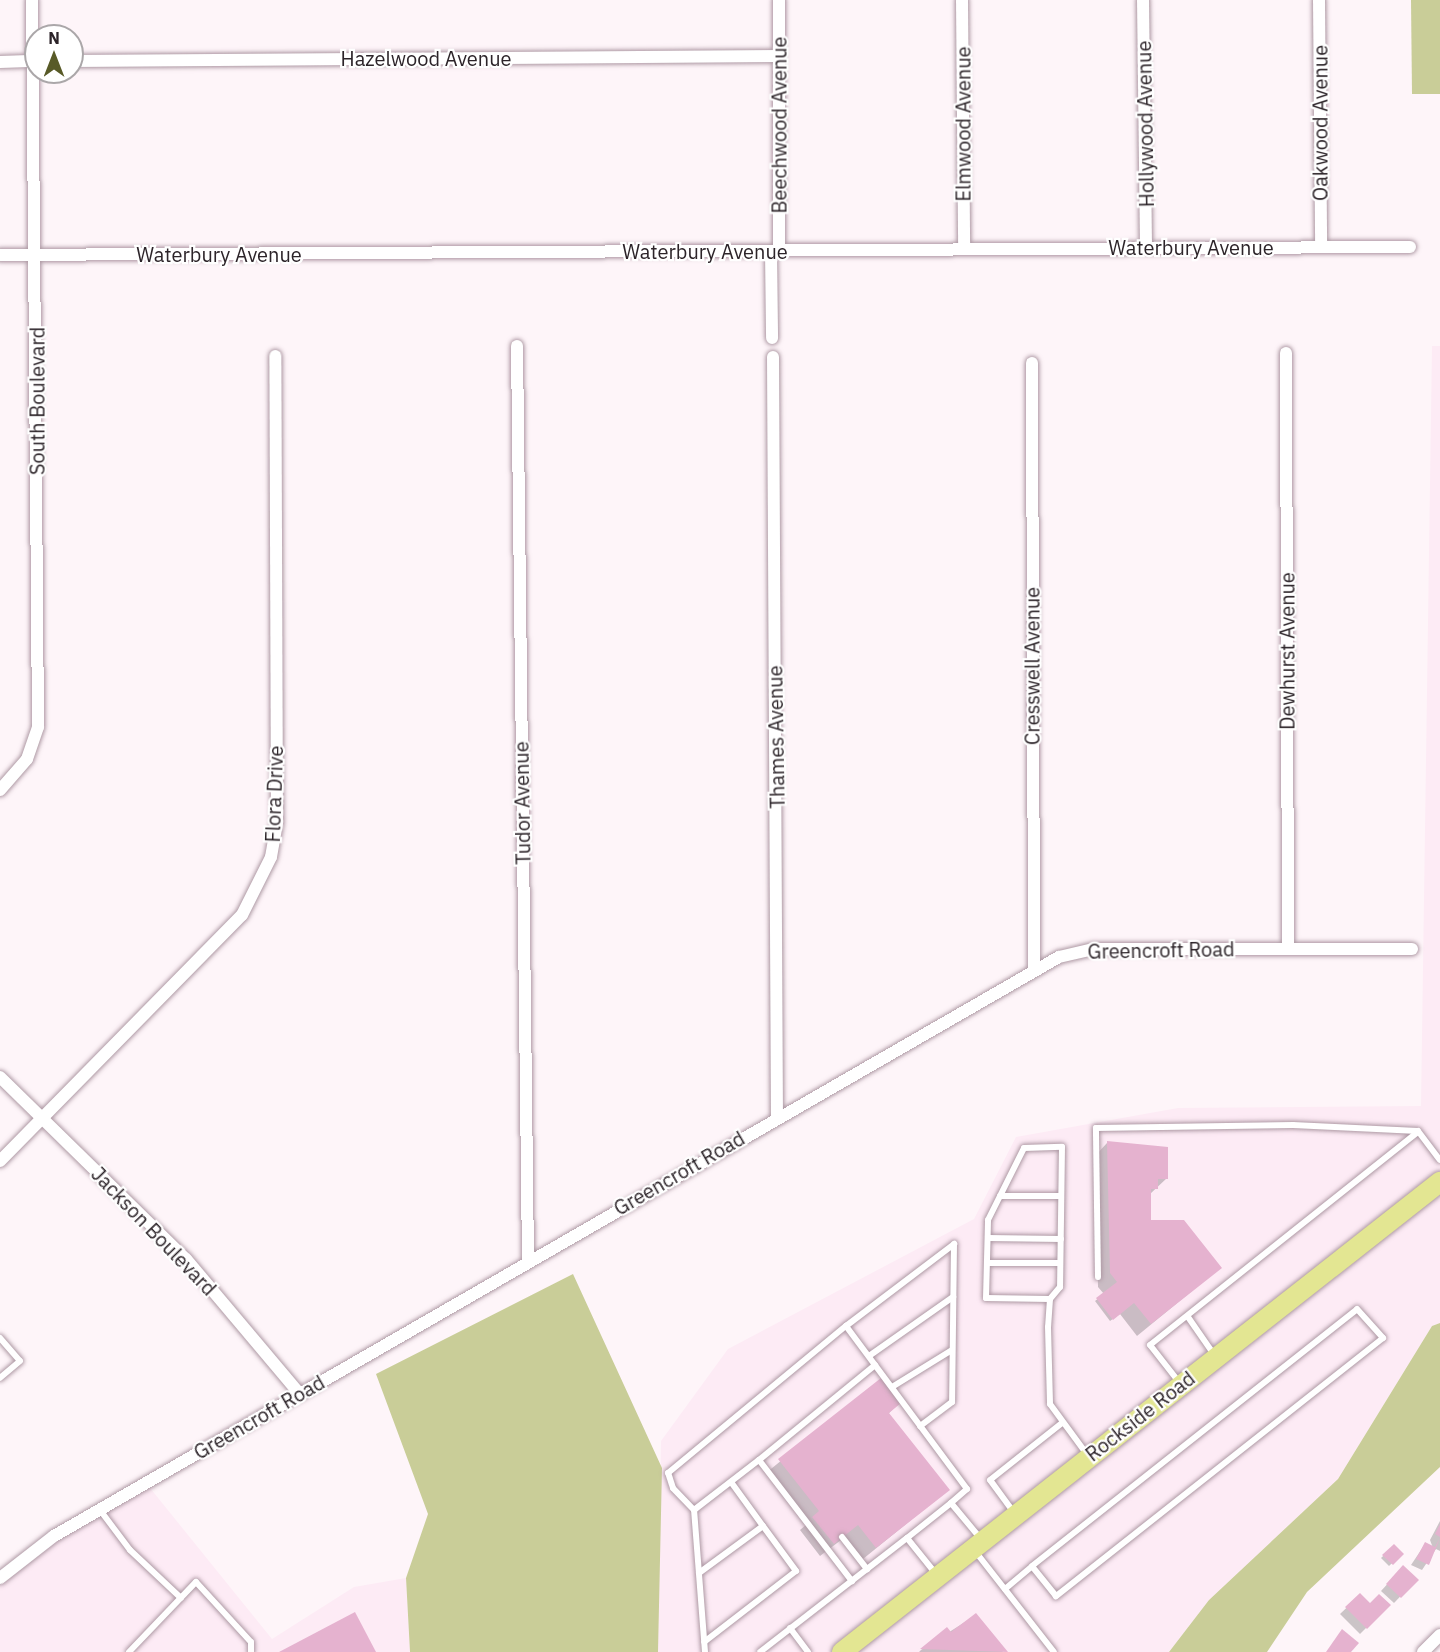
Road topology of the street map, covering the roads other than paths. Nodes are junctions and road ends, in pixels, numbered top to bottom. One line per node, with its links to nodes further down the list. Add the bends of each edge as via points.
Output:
1 (32, 0): 6 (street, South Boulevard)
2 (779, 0): 7 (street, Beechwood Avenue)
3 (962, 0): 15 (street, Elmwood Avenue)
4 (1143, 0): 14 (street, Hollywood Avenue)
5 (1319, 0): 12 (street, Oakwood Avenue)
6 (33, 24)
7 (779, 56): 8 (street, Hazelwood Avenue); 16 (street, Beechwood Avenue)
8 (84, 61)
9 (0, 62): 10 (street)
10 (24, 62)
11 (35, 84): 18 (street, South Boulevard)
12 (1321, 246): 13 (street, Waterbury Avenue); 14 (street, Waterbury Avenue)
13 (1410, 247)
14 (1146, 248): 15 (street, Waterbury Avenue)
15 (964, 249): 16 (street, Waterbury Avenue)
16 (775, 251): 18 (street, Waterbury Avenue); 19 (street, Beechwood Avenue)
17 (0, 255): 18 (street, Waterbury Avenue)
18 (37, 255): 25 (street, South Boulevard, via 38,727 27,759)
19 (772, 338)
20 (518, 346): 40 (street, Tudor Avenue)
21 (1286, 352): 26 (street, Dewhurst Avenue)
22 (275, 356): 31 (street, Flora Drive, via 277,822 271,857 242,915)
23 (773, 357): 30 (street, Thames Avenue)
24 (1032, 363): 28 (street, Cresswell Avenue)
25 (0, 790)
26 (1288, 949): 27 (street, Greencroft Road); 28 (street, Greencroft Road, via 1095,949)
27 (1412, 949)
28 (1034, 970): 30 (street, Greencroft Road)
29 (0, 1077): 31 (street, Jackson Boulevard)
30 (777, 1117): 40 (street, Greencroft Road)
31 (43, 1118): 34 (street, Flora Drive); 56 (street, Jackson Boulevard, via 186,1259)
32 (1418, 1131): 33 (lane); 43 (lane, via 1293,1125 1096,1128); 46 (lane)
33 (1440, 1160)
34 (0, 1161)
35 (1440, 1182): 51 (main road, Rockside Road)
36 (1000, 1196): 37 (lane); 37 (lane, via 1024,1148 1062,1147); 38 (lane, via 988,1220)
37 (1061, 1196): 39 (lane)
38 (988, 1238): 39 (lane); 41 (lane)
39 (1061, 1239): 42 (lane)
40 (528, 1261): 56 (street, Greencroft Road)
41 (987, 1263): 42 (lane); 45 (lane, via 986,1298)
42 (1060, 1263): 45 (lane, via 1060,1287)
43 (1098, 1277)
44 (953, 1297): 47 (lane, via 954,1244); 49 (lane); 50 (lane)
45 (1050, 1299): 57 (lane, via 1050,1404)
46 (1188, 1317): 51 (lane); 54 (lane, via 1150,1346)
47 (846, 1326): 50 (lane); 64 (lane, via 668,1473 673,1488)
48 (0, 1338): 53 (lane, via 21,1361)
49 (952, 1350): 55 (lane); 58 (lane, via 952,1402)
50 (869, 1356): 52 (lane)
51 (1215, 1357): 54 (main road, Rockside Road)
52 (875, 1365): 55 (lane); 60 (lane)
53 (0, 1378)
54 (1181, 1385): 59 (main road, Rockside Road)
55 (892, 1387): 58 (lane)
56 (299, 1393): 63 (street, Greencroft Road)
57 (1062, 1424): 59 (lane); 65 (lane, via 990,1480)
58 (920, 1426): 62 (lane, via 967,1489)
59 (1089, 1457): 65 (main road, Rockside Road)
60 (759, 1460): 61 (lane); 75 (lane)
61 (731, 1482): 64 (lane); 66 (lane)
62 (951, 1503): 68 (lane); 69 (lane)
63 (100, 1510): 74 (street, Greencroft Road, via 54,1536); 77 (lane, via 129,1550)
64 (694, 1510): 72 (lane)
65 (1016, 1515): 69 (main road, Rockside Road)
66 (763, 1526): 72 (lane); 80 (lane, via 796,1571)
67 (842, 1538): 71 (lane)
68 (907, 1538): 71 (lane); 73 (lane)
69 (978, 1545): 73 (main road, Rockside Road); 76 (lane)
70 (1032, 1566): 70 (lane, via 1357,1309 1383,1338 1056,1596); 76 (lane)
71 (867, 1569): 75 (lane)
72 (699, 1573): 80 (lane)
73 (938, 1577): 86 (main road, Rockside Road)
74 (0, 1578)
75 (852, 1581): 78 (lane)
76 (1005, 1589): 87 (lane)
77 (181, 1598): 81 (lane); 82 (lane, via 196,1582 251,1642)
78 (790, 1628): 84 (lane); 85 (lane)
79 (1440, 1635): 88 (street)
80 (704, 1642): 83 (lane)
81 (129, 1652)
82 (250, 1652)
83 (705, 1652)
84 (760, 1652)
85 (808, 1652)
86 (842, 1652)
87 (1053, 1652)
88 (1423, 1652)

